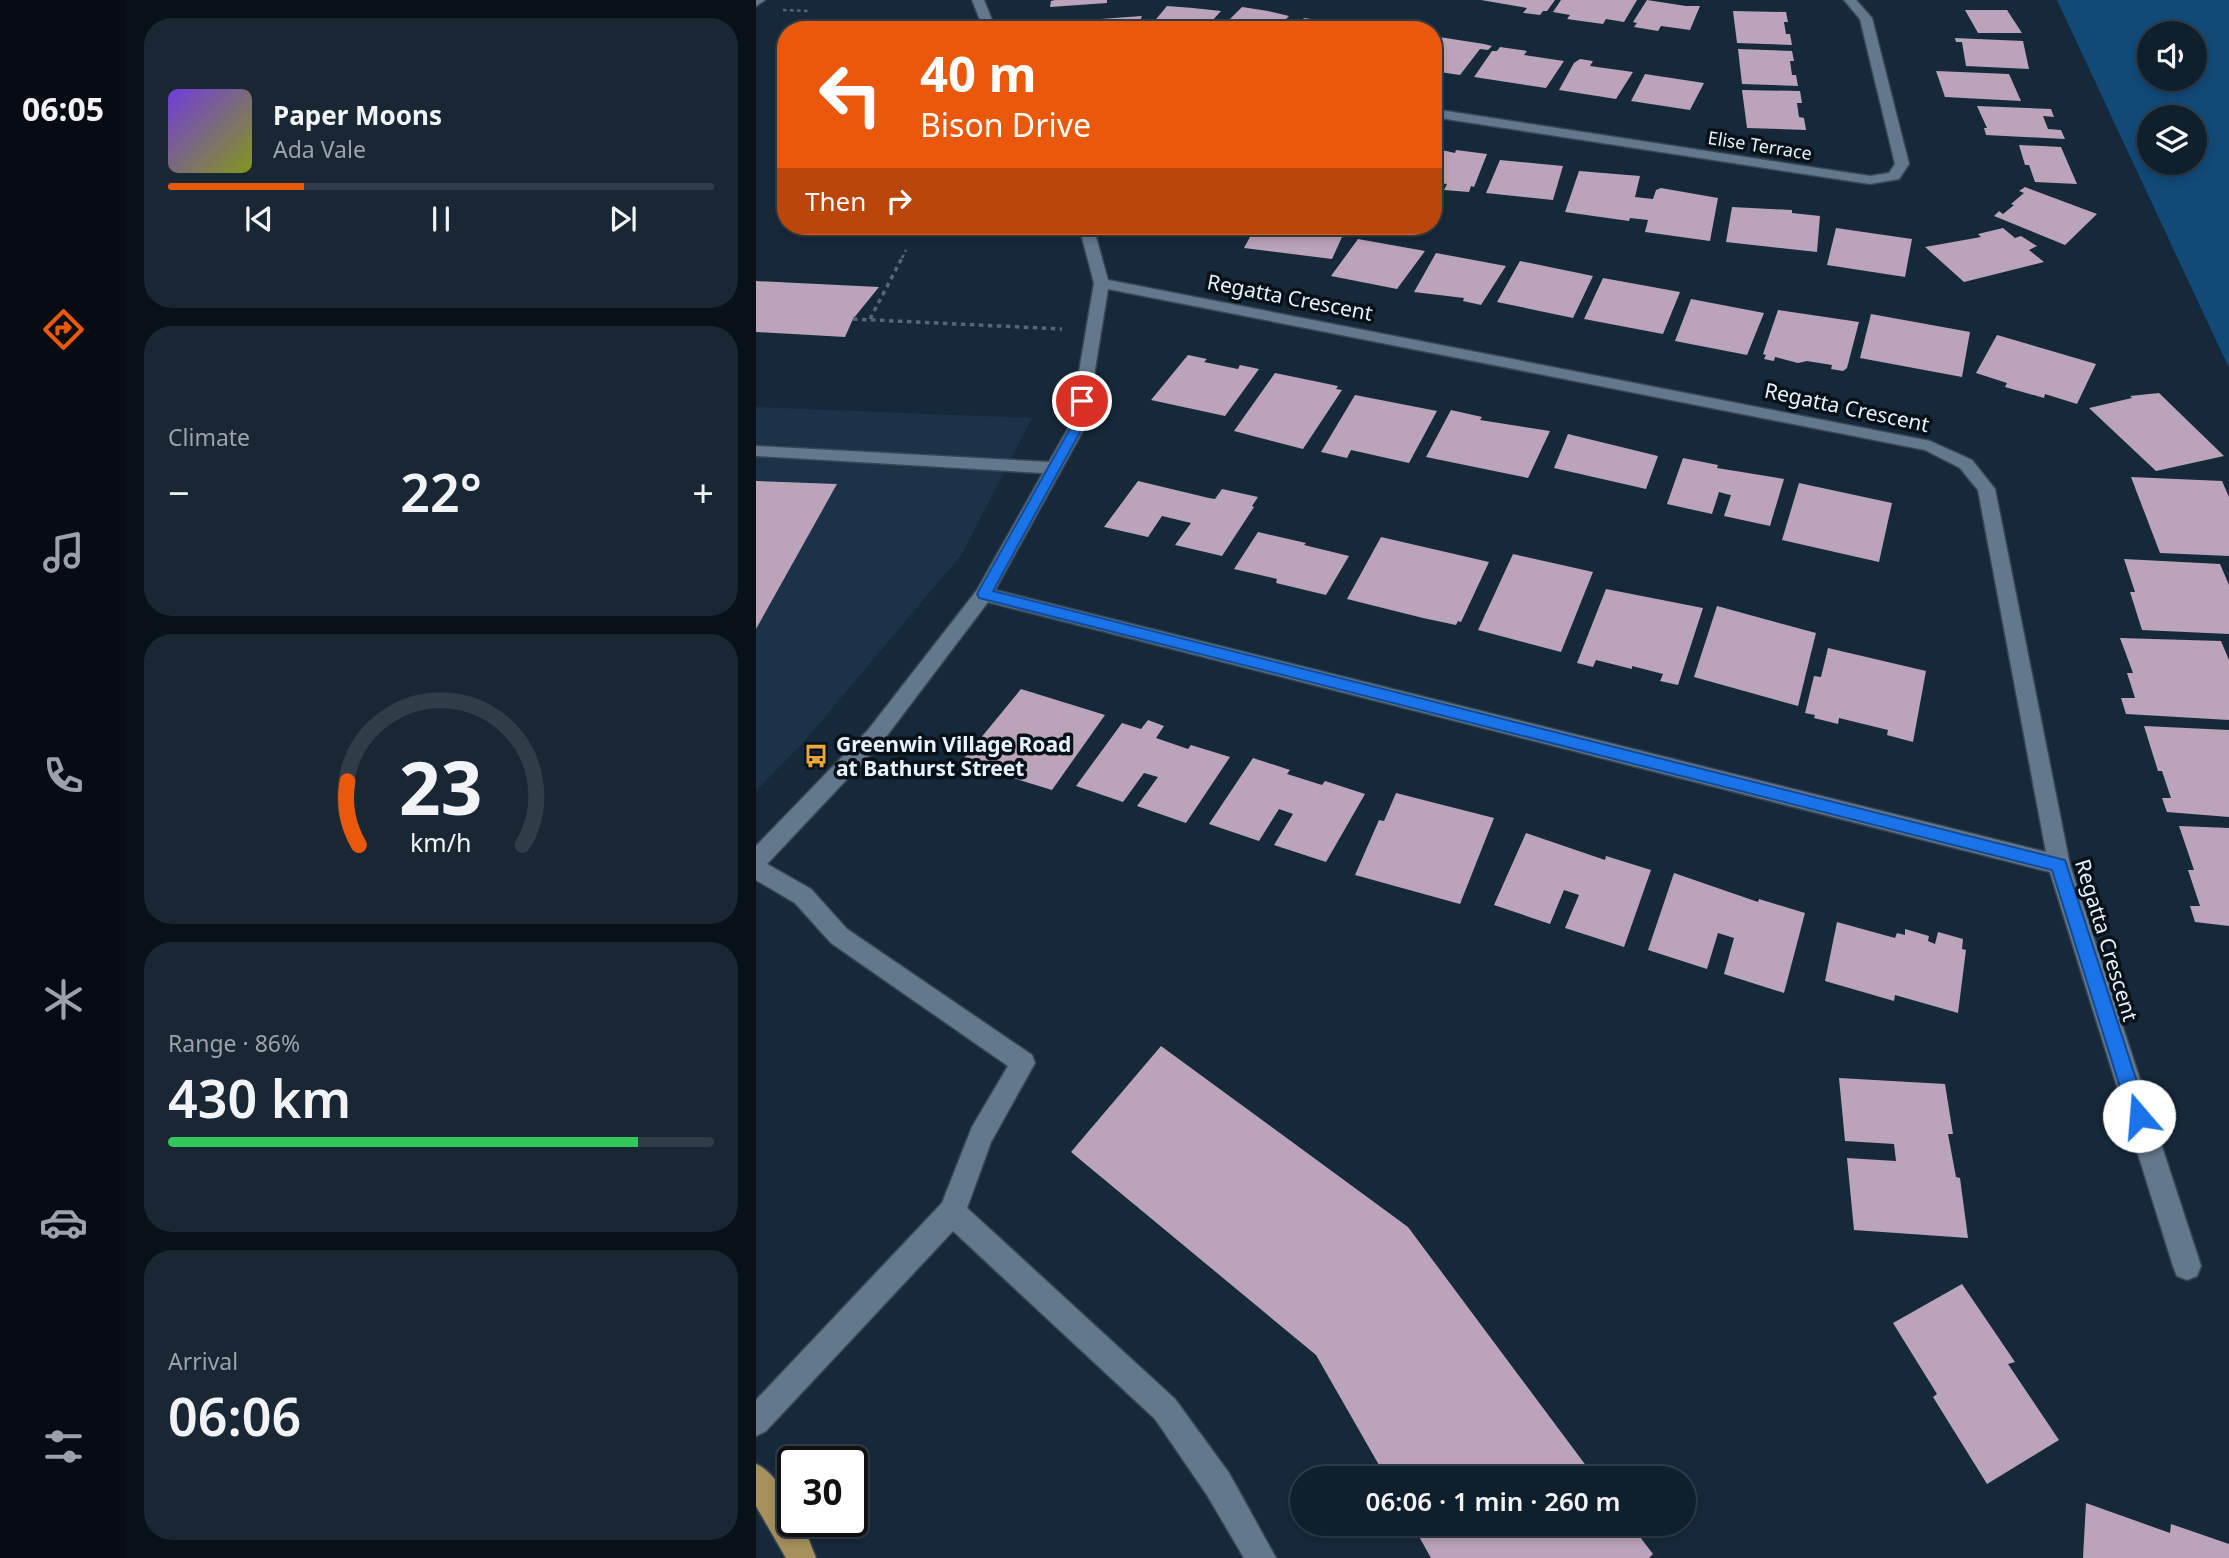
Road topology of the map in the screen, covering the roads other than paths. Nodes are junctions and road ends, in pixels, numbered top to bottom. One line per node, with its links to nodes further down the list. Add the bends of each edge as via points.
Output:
1 (978, 0): 3 (street)
2 (1850, 0): 4 (street, Elise Terrace, via 1866,18 1902,164 1894,176 1870,180)
3 (986, 21)
4 (1442, 114)
5 (1088, 235): 6 (street)
6 (1101, 283): 8 (street, via 1078,425); 11 (street, Regatta Crescent, via 1930,446 1966,464 1986,489)
7 (756, 451): 8 (street)
8 (1054, 468): 9 (street)
9 (984, 594): 10 (street, via 875,736); 11 (street)
10 (756, 861)
11 (2059, 865): 14 (street, Regatta Crescent)
12 (756, 869): 13 (street, via 803,896 839,936 1023,1063 981,1136)
13 (952, 1212): 15 (street); 18 (street, via 1165,1409 1219,1484)
14 (2187, 1266)
15 (756, 1421)
16 (756, 1479): 17 (main road)
17 (801, 1558)
18 (1261, 1558)

